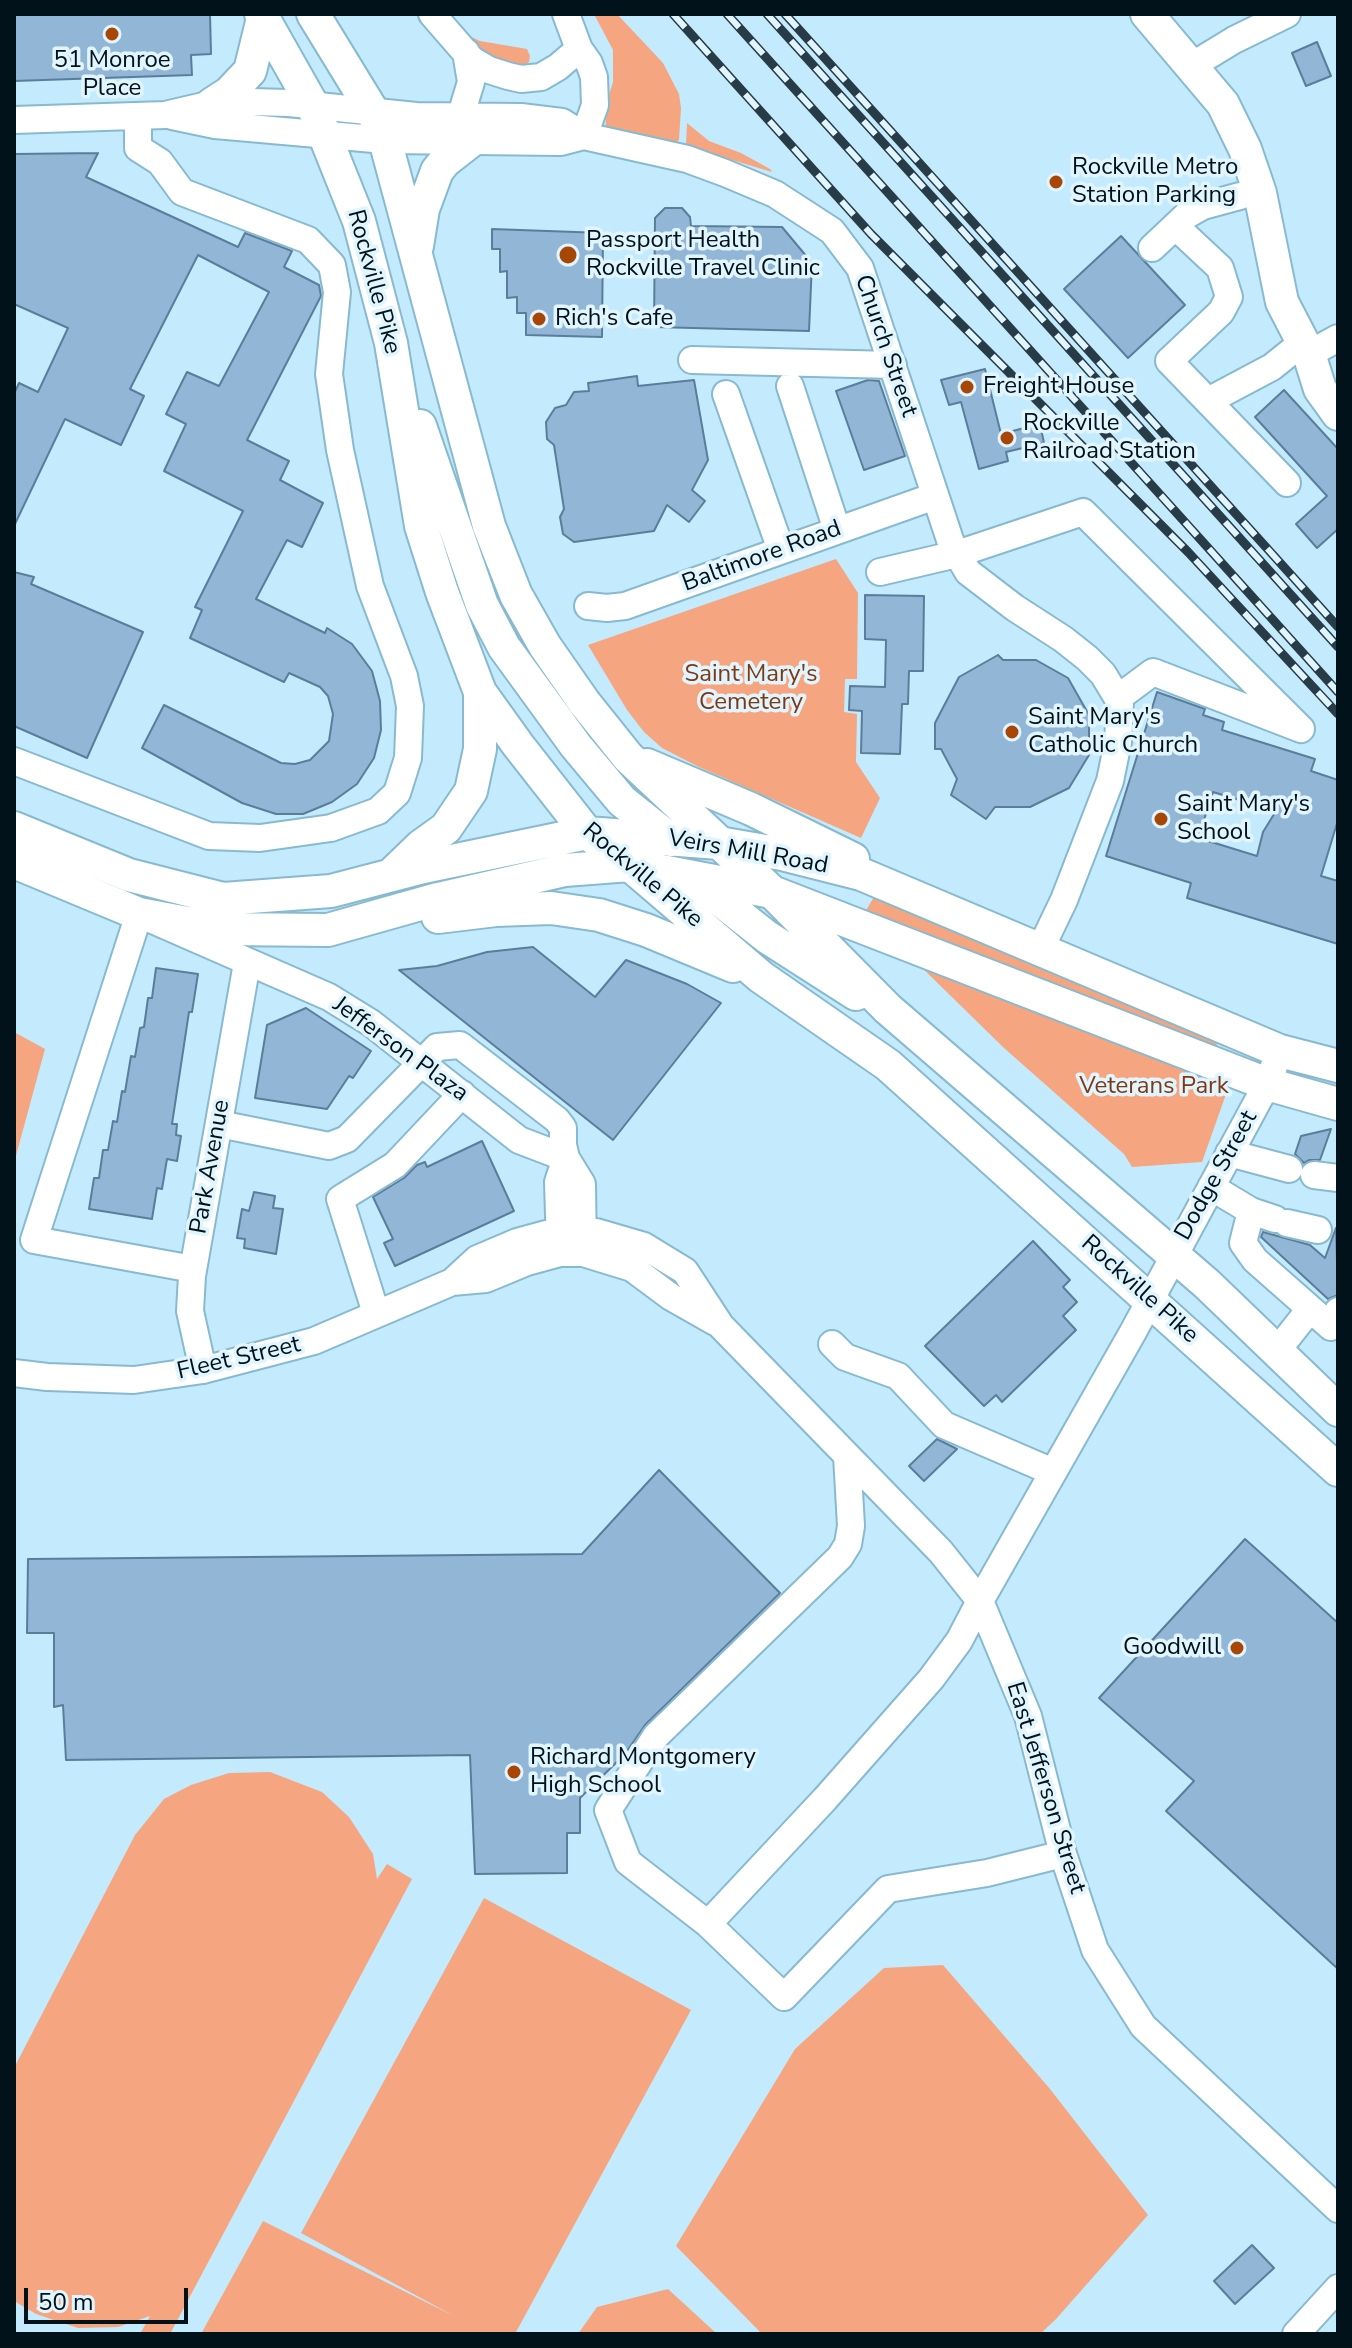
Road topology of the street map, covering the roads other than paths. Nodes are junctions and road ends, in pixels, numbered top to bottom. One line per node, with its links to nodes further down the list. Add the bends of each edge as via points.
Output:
1 (313, 14): 15 (main road, Rockville Pike)
2 (432, 14): 8 (street)
3 (566, 14): 7 (street)
4 (1147, 14): 9 (main road)
5 (1287, 14): 9 (street)
6 (262, 16): 10 (main road, via 250,71); 11 (main road, Rockville Pike)
7 (579, 49): 8 (street, via 541,77 521,79 489,70); 17 (street, via 589,63 595,91)
8 (466, 52): 16 (street, via 471,82)
9 (1193, 65): 25 (main road, via 1223,104 1245,149 1260,193 1282,302)
10 (212, 104): 11 (street); 12 (street)
11 (313, 106): 15 (street); 18 (main road, Rockville Pike)
12 (165, 115): 13 (street); 18 (street, Church Street)
13 (138, 116): 14 (street); 42 (street, via 138,148 160,162 182,192 308,240 332,265 337,292 329,374 340,450 370,586 404,676 410,706 408,758 397,793 378,811 331,828 260,838 209,836)
14 (14, 120)
15 (379, 126): 16 (street, Church Street); 18 (street, Church Street); 22 (main road, Rockville Pike)
16 (466, 129): 17 (street, Church Street, via 561,142); 22 (main road, via 437,171 423,209)
17 (584, 136): 27 (street, Church Street, via 687,159 775,194 832,231 860,268)
18 (326, 137): 24 (main road, Rockville Pike, via 359,221)
19 (1240, 196): 20 (street, via 1203,206)
20 (1175, 226): 21 (street); 30 (street, via 1220,268 1229,297 1221,312 1169,361)
21 (1152, 248)
22 (416, 258): 41 (main road, Rockville Pike, via 489,526 516,595 545,646)
23 (1338, 338): 25 (street)
24 (391, 343): 39 (main road, Rockville Pike, via 421,526); 45 (main road, via 482,605 504,647 622,801)
25 (1306, 348): 30 (street); 31 (main road, via 1320,389)
26 (692, 360): 27 (street)
27 (893, 365): 33 (street, Church Street)
28 (790, 386): 34 (street)
29 (726, 394): 35 (street)
30 (1208, 401): 32 (street)
31 (1338, 414)
32 (1287, 483)
33 (935, 496): 34 (street, Baltimore Road); 36 (street, Church Street)
34 (837, 530): 35 (street, Baltimore Road)
35 (781, 550): 38 (street, Baltimore Road, via 625,606)
36 (957, 554): 37 (street); 40 (street, Church Street, via 968,572 1087,658); 40 (street, via 1083,512 1301,729 1153,672)
37 (880, 572)
38 (588, 606)
39 (480, 692): 44 (main road, Rockville Pike); 49 (main road, via 480,749 471,791 446,828)
40 (1118, 698): 55 (street, via 1118,742 1110,781)
41 (628, 757): 46 (main road, Rockville Pike); 53 (main road, via 833,848)
42 (14, 761)
43 (14, 828): 49 (main road, Veirs Mill Road, via 129,875 223,899 331,891)
44 (587, 833): 45 (main road, Veirs Mill Road); 48 (main road, Rockville Pike); 49 (main road, Veirs Mill Road); 50 (main road)
45 (668, 838): 46 (main road, Veirs Mill Road); 51 (main road)
46 (719, 843): 51 (main road, Rockville Pike); 53 (main road, Veirs Mill Road, via 861,874)
47 (14, 862): 52 (main road)
48 (630, 865): 50 (main road, Veirs Mill Road); 54 (main road, Veirs Mill Road, via 565,870); 57 (main road, Rockville Pike)
49 (392, 874)
50 (690, 876): 51 (main road, Veirs Mill Road); 58 (main road, via 845,989)
51 (772, 892): 58 (main road, Rockville Pike); 62 (main road, Veirs Mill Road)
52 (139, 914): 54 (main road, Veirs Mill Road, via 219,929); 56 (street, Jefferson Plaza); 74 (street, via 34,1240)
53 (954, 914): 55 (main road, Veirs Mill Road)
54 (328, 930): 57 (main road, via 551,908 599,915 646,930)
55 (1040, 950): 59 (main road, Veirs Mill Road)
56 (247, 963): 60 (street, Jefferson Plaza, via 329,997); 65 (street, Park Avenue)
57 (761, 977): 75 (main road, Rockville Pike, via 888,1065)
58 (888, 1009): 73 (main road, Rockville Pike)
59 (1280, 1051): 61 (main road, Veirs Mill Road); 62 (street, Dodge Street)
60 (422, 1063): 63 (street, Jefferson Plaza); 65 (street, via 347,1139 329,1146); 67 (street, via 437,1047 460,1045 469,1050 557,1120)
61 (1338, 1066)
62 (1267, 1084): 64 (main road, Veirs Mill Road); 66 (street, Dodge Street)
63 (462, 1094): 67 (street, Jefferson Plaza, via 519,1140); 78 (street, via 395,1165 340,1199)
64 (1338, 1104)
65 (219, 1124): 74 (street, Park Avenue)
66 (1229, 1153): 68 (street); 69 (street, Dodge Street)
67 (566, 1158): 72 (street, via 558,1182)
68 (1314, 1174)
69 (1211, 1187): 70 (street); 73 (street, Dodge Street)
70 (1271, 1218): 71 (street); 76 (street, via 1243,1243)
71 (1318, 1230)
72 (572, 1243): 78 (street, Fleet Street, via 517,1242 477,1259 452,1282); 84 (street, East Jefferson Street, via 632,1268 721,1326)
73 (1174, 1255): 75 (street, Dodge Street); 80 (main road, Rockville Pike)
74 (193, 1269): 81 (street, Park Avenue, via 190,1311)
75 (1149, 1299): 85 (main road, Rockville Pike); 86 (street, Dodge Street)
76 (1310, 1309): 77 (street, via 1331,1327); 80 (street)
77 (1338, 1311)
78 (376, 1313): 81 (street, Fleet Street, via 314,1341)
79 (832, 1344): 86 (street, via 845,1357 898,1376 944,1425)
80 (1276, 1352): 83 (main road, Rockville Pike)
81 (203, 1370): 82 (street, Fleet Street, via 134,1380)
82 (14, 1373)
83 (1338, 1410)
84 (847, 1456): 87 (street, East Jefferson Street, via 941,1552); 89 (street, via 851,1526 840,1557 656,1736 608,1810 628,1862)
85 (1338, 1470)
86 (1053, 1472): 87 (street, Dodge Street)
87 (980, 1601): 88 (street, East Jefferson Street, via 1028,1716); 89 (street, Dodge Street, via 931,1679)
88 (1063, 1854): 89 (street, via 888,1889 784,1997); 90 (street, East Jefferson Street, via 1095,1950 1143,2026)
89 (708, 1924)
90 (1338, 2209)
91 (1338, 2288): 92 (street)
92 (1296, 2334)

